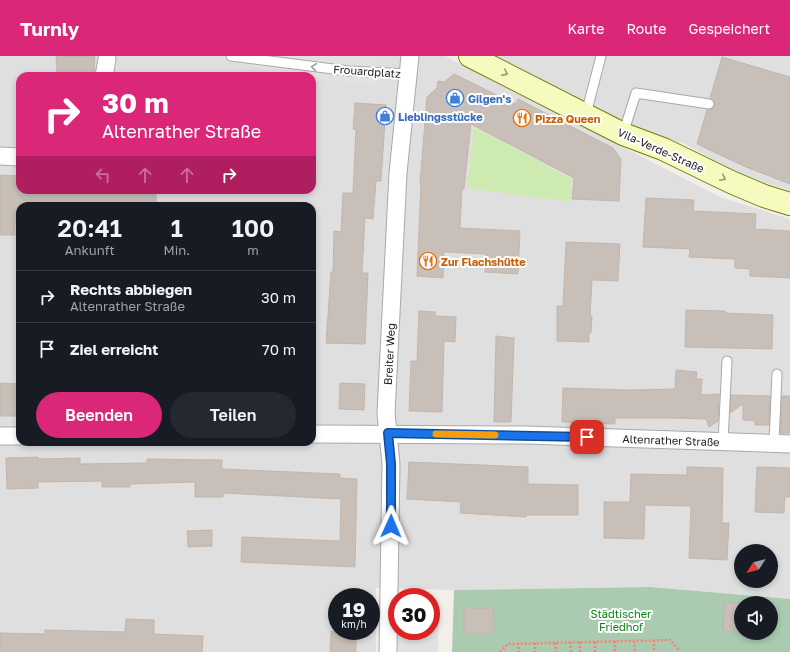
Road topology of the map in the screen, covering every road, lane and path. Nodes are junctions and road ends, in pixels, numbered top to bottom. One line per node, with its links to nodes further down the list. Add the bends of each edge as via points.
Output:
1 (231, 56): 7 (lane, Frouardplatz, one-way to 1, via 349,71)
2 (410, 56): 7 (street, Breiter Weg)
3 (470, 56): 9 (main road, Vila-Verde-Straße, one-way to 9)
4 (601, 56): 9 (lane)
5 (108, 57): 6 (street)
6 (105, 72)
7 (409, 74): 16 (street, Breiter Weg, via 398,173 386,413)
8 (709, 104): 10 (lane, via 636,93)
9 (586, 114): 10 (main road, Vila-Verde-Straße)
10 (623, 134): 13 (main road, Vila-Verde-Straße, one-way to 13, via 663,149 764,196)
11 (0, 156): 12 (street)
12 (16, 157)
13 (790, 204)
14 (727, 361): 20 (lane)
15 (777, 374): 21 (lane)
16 (388, 433): 17 (street, Altenrather Straße); 20 (street, Altenrather Straße); 32 (street, Breiter Weg, via 391,464)
17 (316, 434)
18 (0, 436): 19 (street)
19 (16, 436)
20 (723, 442): 21 (street, Altenrather Straße)
21 (782, 444)
22 (654, 640): 24 (path); 31 (path, via 670,640); 42 (path)
23 (615, 641): 24 (path); 27 (path); 40 (path)
24 (634, 641): 41 (path)
25 (570, 642): 26 (path); 30 (path); 37 (path)
26 (580, 642): 27 (path); 38 (path)
27 (595, 642): 39 (path)
28 (518, 643): 29 (path); 33 (path, via 508,644); 34 (path)
29 (535, 643): 30 (path); 35 (path)
30 (555, 643): 36 (path)
31 (678, 650): 43 (path)
32 (388, 652)
33 (500, 652)
34 (519, 652)
35 (535, 652)
36 (556, 652)
37 (571, 652)
38 (580, 652)
39 (595, 652)
40 (615, 652)
41 (635, 652)
42 (654, 652)
43 (681, 652)

